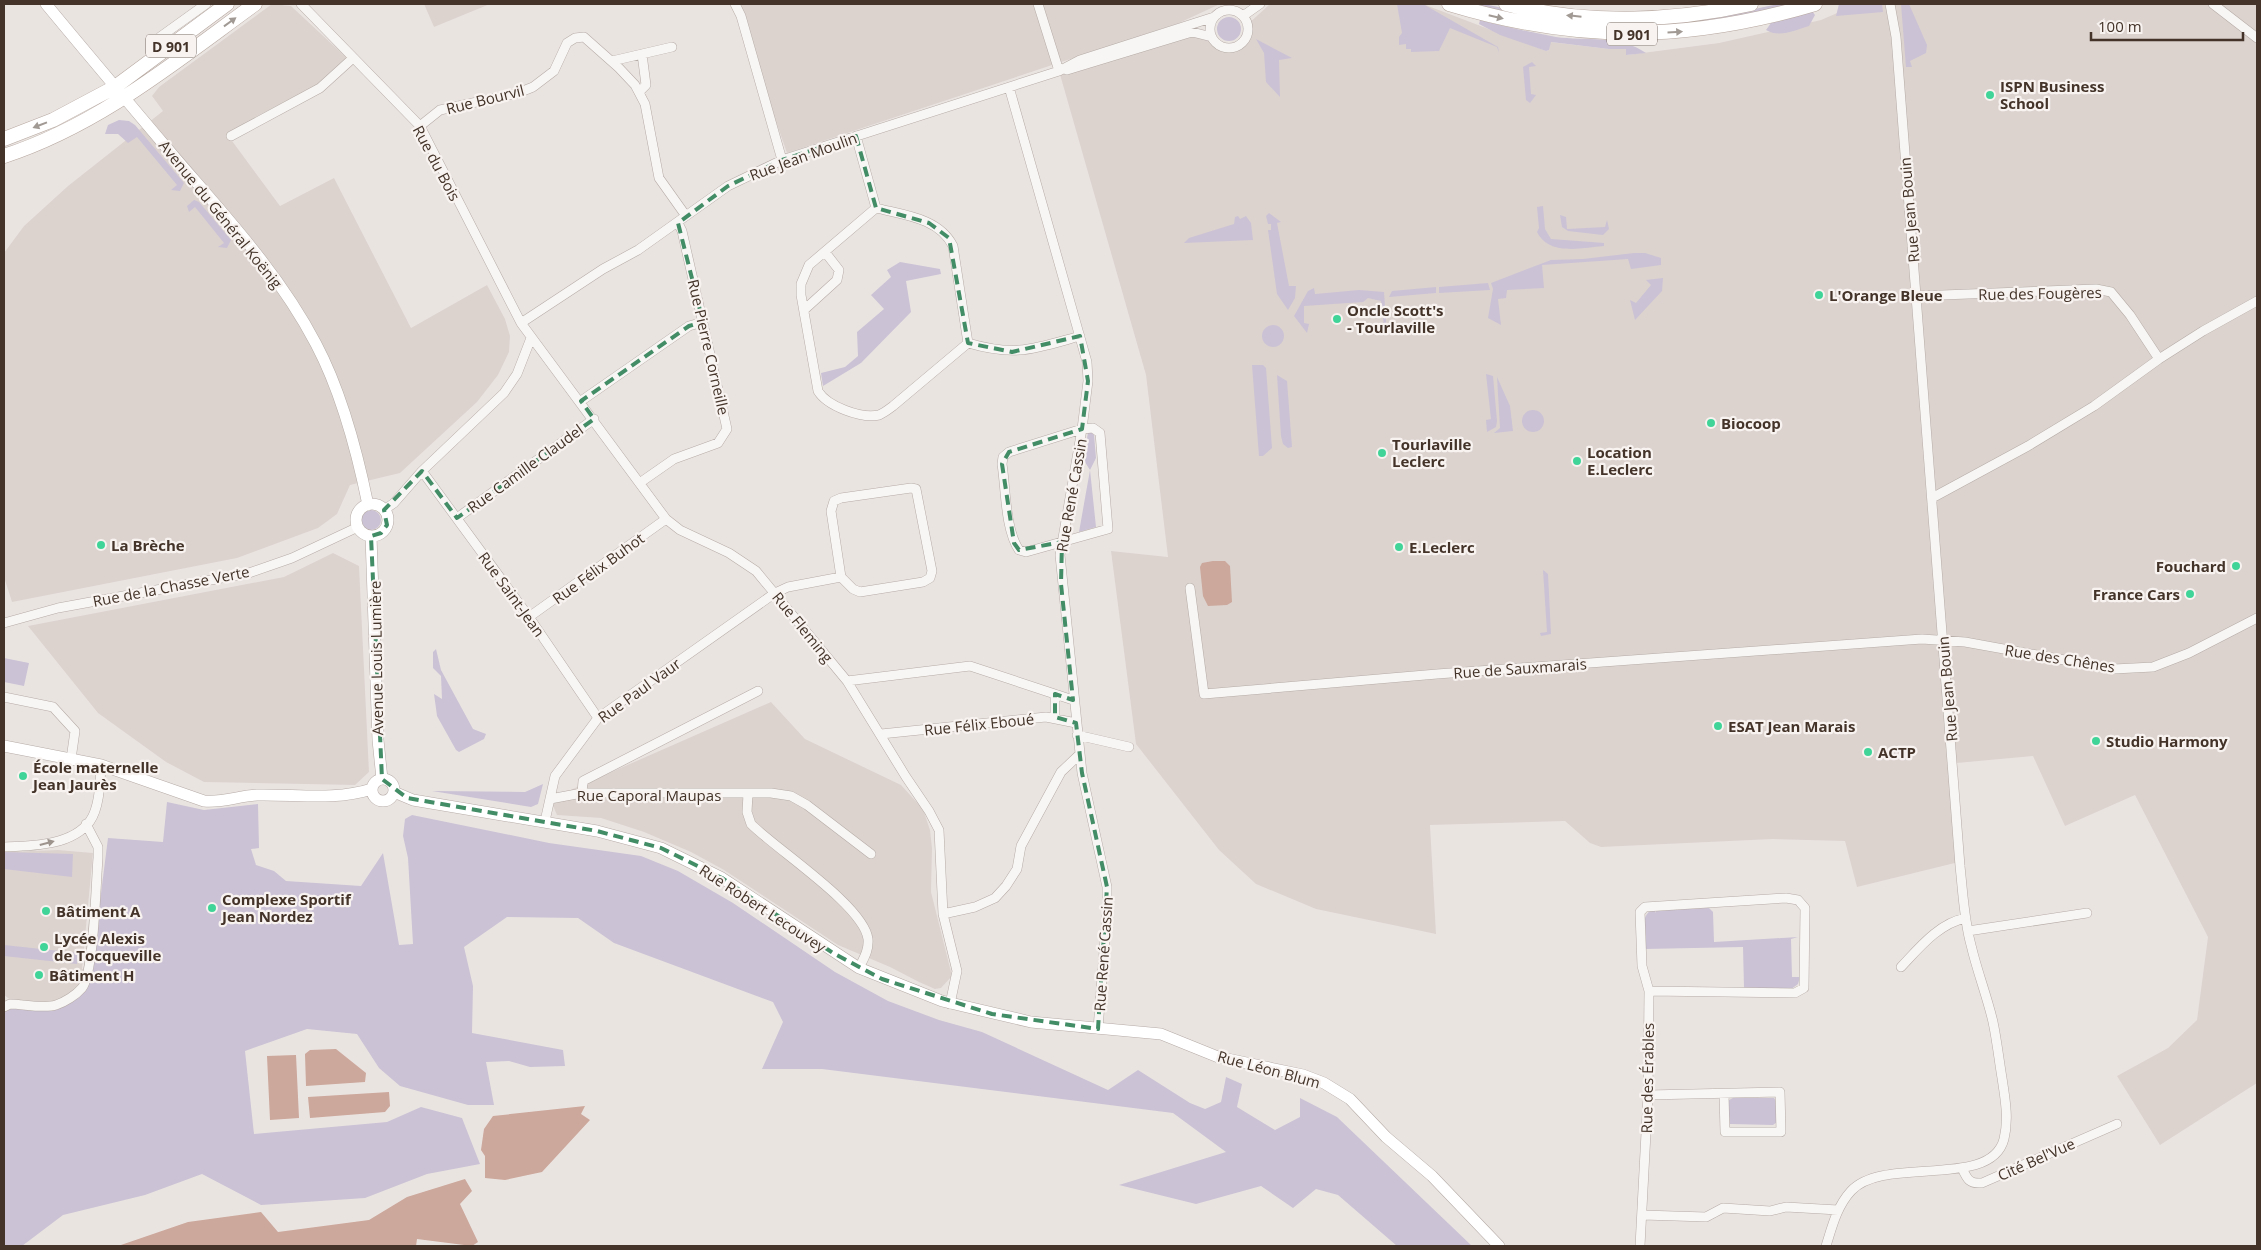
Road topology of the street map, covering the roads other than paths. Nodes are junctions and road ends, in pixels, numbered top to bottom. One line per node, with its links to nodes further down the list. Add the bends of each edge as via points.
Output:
1 (46, 4): 27 (street, Avenue du Général Koënig)
2 (206, 4): 19 (street)
3 (227, 4): 18 (main road, D 901)
4 (255, 4): 30 (main road, D 901, one-way to 4)
5 (301, 4): 24 (street, Rue du Bois)
6 (735, 4): 37 (street)
7 (1038, 4): 26 (street)
8 (1243, 4): 16 (street, Rue Jean Moulin)
9 (1260, 4): 16 (street, Rue Jean Moulin)
10 (1449, 4): 13 (main road, D 901, one-way to 13, via 1543,27 1626,34 1678,32 1729,25)
11 (1506, 4): 12 (main road, D 901, one-way to 11, via 1672,17 1622,19 1548,13)
12 (1751, 4)
13 (1815, 4)
14 (1890, 4): 42 (street, Rue Jean Bouin, via 1896,37)
15 (2213, 4): 21 (street)
16 (1239, 14): 17 (street, Rue Jean Moulin, via 1226,10); 20 (street, Rue Jean Moulin, via 1248,24 1248,32 1240,44 1224,47)
17 (1214, 17): 20 (street, via 1210,27); 26 (street, Rue Jean Moulin, via 1080,60)
18 (195, 28): 27 (main road, D 901); 30 (main road, D 901, via 188,40 133,79)
19 (160, 37)
20 (1212, 37): 26 (street, Rue Jean Moulin, via 1192,32 1076,69)
21 (2257, 38)
22 (672, 48): 23 (street)
23 (642, 54): 25 (street); 29 (street, via 647,78 646,85)
24 (353, 58): 31 (street, Rue du Bois); 33 (street, via 320,88)
25 (612, 61): 29 (street, Rue Bourvil); 31 (street, Rue Bourvil, via 584,37 575,38 567,43 554,71 534,87 440,110)
26 (1059, 71): 28 (street, Rue Jean Moulin)
27 (115, 87): 30 (street, Avenue du Général Koënig); 32 (main road, D 901, via 112,98 65,126); 35 (main road, D 901, one-way to 35, via 53,120)
28 (1009, 88): 34 (street, Rue Jean Moulin); 47 (street, Rue René Cassin)
29 (638, 92): 39 (street, Rue Bourvil, via 645,104 660,178)
30 (124, 99): 32 (main road, D 901); 57 (street, Avenue du Général Koënig, via 250,246 310,333 344,414)
31 (420, 126): 46 (street, Rue du Bois)
32 (59, 134): 36 (main road, D 901)
33 (231, 136)
34 (856, 136): 37 (street, Rue Jean Moulin); 38 (street)
35 (4, 139)
36 (4, 156)
37 (782, 160): 39 (street, Rue Jean Moulin, via 737,180)
38 (876, 208): 41 (street); 49 (street, via 929,223 949,238 954,246)
39 (686, 216): 40 (street, Rue Jean Moulin)
40 (678, 223): 45 (street, Rue Pierre Corneille); 46 (street, Rue Jean Moulin)
41 (825, 252): 44 (street, via 804,273 801,284); 44 (street, via 839,270 837,280)
42 (1916, 296): 50 (street, Rue des Fougères, via 2096,289 2112,292); 56 (street, Rue Jean Bouin)
43 (2257, 302): 50 (street)
44 (804, 310): 49 (street, via 818,391 823,399 840,408 867,415 880,415 893,406)
45 (704, 322): 51 (street, via 689,326); 55 (street, Rue Pierre Corneille, via 727,429 718,443 674,459)
46 (521, 323): 48 (street, Rue Fleming)
47 (1080, 336): 49 (street, via 1012,352); 53 (street, Rue René Cassin, via 1088,381)
48 (532, 338): 51 (street, Rue Fleming); 54 (street, via 504,393)
49 (968, 344)
50 (2159, 358): 56 (street, via 2094,406)
51 (581, 401): 52 (street, Rue Fleming)
52 (594, 419): 55 (street, Rue Fleming); 59 (street, Rue Camille Claudel)
53 (1082, 429): 63 (street, Rue René Cassin); 63 (street, via 1092,428 1100,434 1108,529); 63 (street, via 1009,452 1003,457 1014,543 1019,550 1026,552)
54 (422, 471): 58 (street, via 394,504); 59 (street, Rue Saint-Jean)
55 (640, 482): 60 (street, Rue Fleming)
56 (1932, 498): 70 (street, Rue Jean Bouin)
57 (368, 505): 58 (street, via 377,505); 61 (street, via 357,514)
58 (384, 510): 62 (street, via 387,525 381,533)
59 (457, 518): 67 (street, Rue Saint-Jean)
60 (666, 519): 66 (street, Rue Fleming, via 680,530 746,564); 67 (street, Rue Félix Buhot)
61 (358, 527): 62 (street, via 363,534); 69 (street, Rue de la Chasse Verte, via 292,558 249,573 58,608)
62 (371, 536): 86 (street, Avenue Louis Lumière)
63 (1062, 542): 75 (street, Rue René Cassin, via 1061,584)
64 (842, 577): 64 (street, via 831,511 834,501 916,489 932,572 930,578 923,582 860,592); 66 (street, Rue Paul Vaur, via 788,587)
65 (1190, 588): 70 (street, Rue de Sauxmarais, via 1204,694 1437,674)
66 (775, 593): 71 (street, Rue Fleming); 77 (street, Rue Paul Vaur)
67 (529, 617): 77 (street, Rue Saint-Jean)
68 (2257, 618): 70 (street, Rue des Chênes, via 2153,667 2114,669)
69 (5, 624)
70 (1943, 640): 98 (street, Rue Jean Bouin)
71 (847, 681): 73 (street, via 970,666); 79 (street, Rue Fleming)
72 (758, 691): 89 (street, via 583,781)
73 (1055, 694): 75 (street); 76 (street)
74 (4, 697): 84 (street, via 53,707 75,731)
75 (1073, 700): 78 (street, Rue René Cassin)
76 (1055, 717): 78 (street, Rue Félix Eboué); 79 (street, Rue Félix Eboué)
77 (598, 718): 91 (street, Rue Paul Vaur, via 555,776)
78 (1076, 723): 80 (street, Rue René Cassin)
79 (881, 734): 97 (street, Rue Fleming, via 939,830)
80 (1077, 734): 82 (street); 83 (street, Rue René Cassin)
81 (4, 746): 84 (street)
82 (1129, 747)
83 (1080, 754): 97 (street, via 1061,772 1021,846 1016,869 1006,886 995,898 975,908); 105 (street, Rue René Cassin, via 1107,887)
84 (71, 759): 85 (street)
85 (102, 765): 87 (street, via 145,778 192,798 212,802 256,795 330,797); 93 (street, via 97,800)
86 (382, 779): 87 (street, via 374,784); 88 (street, via 390,782)
87 (372, 790): 88 (street, via 380,801 388,800)
88 (394, 792): 92 (street, Rue Robert Lecouvey, via 413,800)
89 (582, 792): 90 (street, Rue Caporal Maupas); 91 (street, Rue Caporal Maupas)
90 (748, 794): 95 (street, Rue Caporal Maupas, via 791,796); 101 (street, via 747,812 751,824 836,895 864,927 867,949)
91 (550, 799): 92 (street, Rue Paul Vaur)
92 (545, 821): 101 (street, Rue Robert Lecouvey, via 633,839 680,856 722,878)
93 (86, 824): 94 (street, one-way to 93, via 46,844 69,836); 104 (street, via 98,847 98,858 93,925 83,987 54,1006 10,1004)
94 (4, 847)
95 (871, 854)
96 (2087, 913): 99 (street)
97 (943, 914): 103 (street, Rue Fleming, via 957,971)
98 (1966, 918): 99 (street, Rue Jean Bouin); 100 (street, via 1935,933)
99 (1968, 931): 109 (street, Rue Jean Bouin, via 1993,1023 2007,1111 1999,1151 1991,1158)
100 (1901, 967)
101 (859, 968): 103 (street, Rue Robert Lecouvey)
102 (1649, 991): 102 (street, Rue des Érables, via 1642,966 1640,912 1645,907 1786,898 1798,900 1805,908 1804,988 1795,993); 107 (street, Rue des Érables)
103 (950, 1004): 105 (street, Rue Léon Blum, via 1030,1022)
104 (4, 1008)
105 (1098, 1028): 112 (street, Rue Léon Blum, via 1171,1037 1218,1057 1302,1075 1333,1088 1350,1099 1432,1176)
106 (1724, 1094): 106 (street, via 1780,1092 1781,1132 1725,1132); 107 (street)
107 (1648, 1095): 111 (street, Rue des Érables)
108 (2117, 1124): 109 (street, Cité Bel'Vue, via 1982,1183 1973,1184)
109 (1962, 1168): 110 (street, Rue Jean Bouin, via 1866,1179 1851,1191)
110 (1838, 1210): 111 (street, via 1722,1208 1706,1217); 114 (street, Rue Jean Bouin)
111 (1643, 1215): 113 (street, Rue des Érables)
112 (1499, 1246)
113 (1640, 1246)
114 (1826, 1246)

